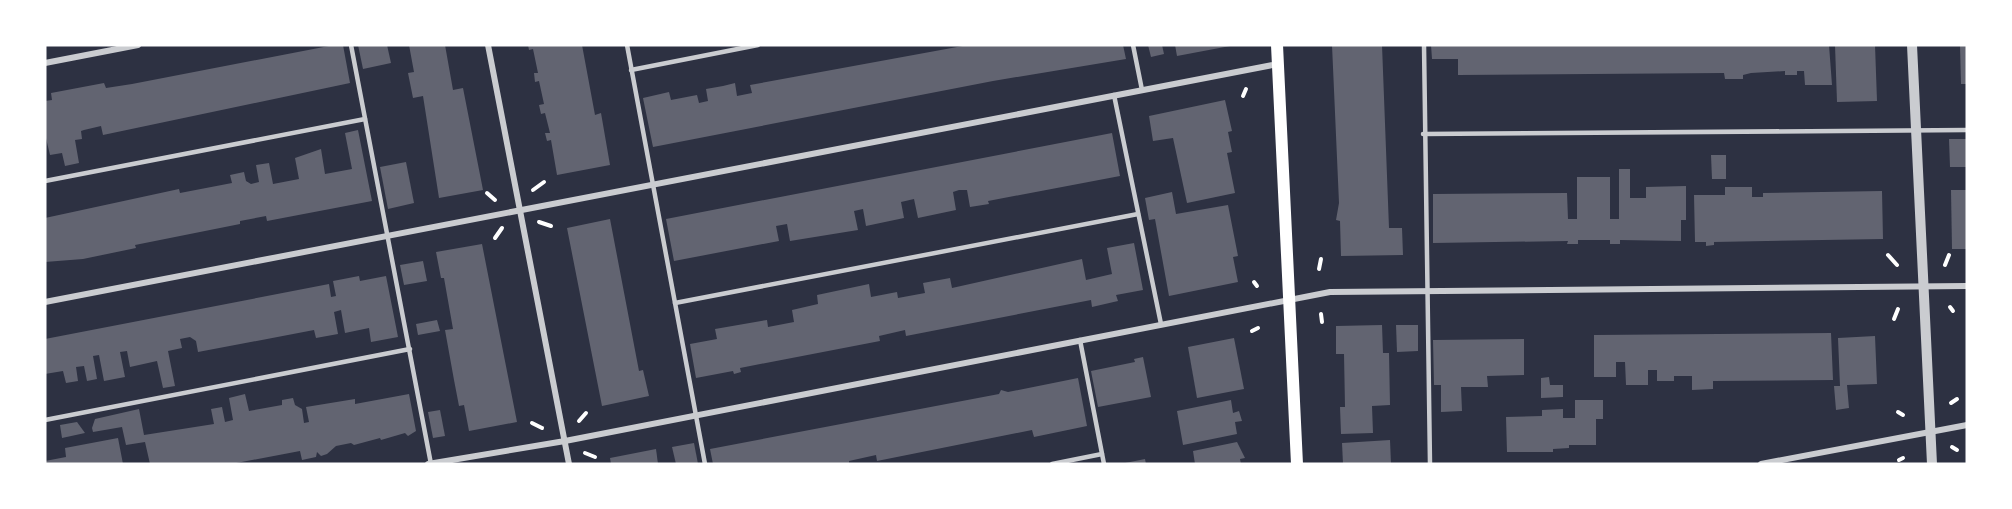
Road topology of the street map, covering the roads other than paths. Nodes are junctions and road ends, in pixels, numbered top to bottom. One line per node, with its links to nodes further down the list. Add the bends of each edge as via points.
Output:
1 (138, 45): 10 (street)
2 (351, 45): 15 (lane)
3 (488, 45): 21 (street)
4 (627, 45): 12 (lane)
5 (758, 45): 12 (lane)
6 (1133, 45): 13 (lane)
7 (1277, 45): 11 (main road)
8 (1424, 45): 18 (lane)
9 (1912, 45): 16 (street)
10 (45, 63)
11 (1278, 64): 13 (street); 27 (main road)
12 (632, 70): 20 (lane)
13 (1142, 90): 14 (street)
14 (1114, 95): 20 (street); 22 (lane)
15 (365, 118): 19 (lane); 23 (lane)
16 (1916, 130): 17 (lane); 18 (lane); 25 (street)
17 (1967, 130)
18 (1423, 134): 26 (lane)
19 (45, 182)
20 (653, 185): 21 (street); 29 (lane)
21 (520, 210): 23 (street); 37 (street)
22 (1138, 214): 29 (lane); 30 (lane)
23 (389, 236): 28 (street); 32 (lane)
24 (1967, 286): 25 (street)
25 (1924, 287): 26 (street); 36 (street)
26 (1428, 292): 27 (street, via 1330,292); 45 (lane)
27 (1289, 301): 30 (street); 44 (main road)
28 (45, 302)
29 (675, 303): 33 (lane)
30 (1161, 324): 31 (street)
31 (1080, 340): 33 (street); 38 (lane)
32 (410, 349): 34 (lane); 39 (lane)
33 (695, 414): 37 (street); 41 (lane)
34 (45, 420)
35 (1967, 425): 36 (street)
36 (1931, 433): 46 (street); 47 (street)
37 (565, 441): 39 (street); 40 (street)
38 (1102, 454): 42 (lane); 43 (lane)
39 (430, 464)
40 (569, 464)
41 (705, 464)
42 (1052, 464)
43 (1104, 464)
44 (1297, 464)
45 (1430, 464)
46 (1761, 464)
47 (1932, 464)

